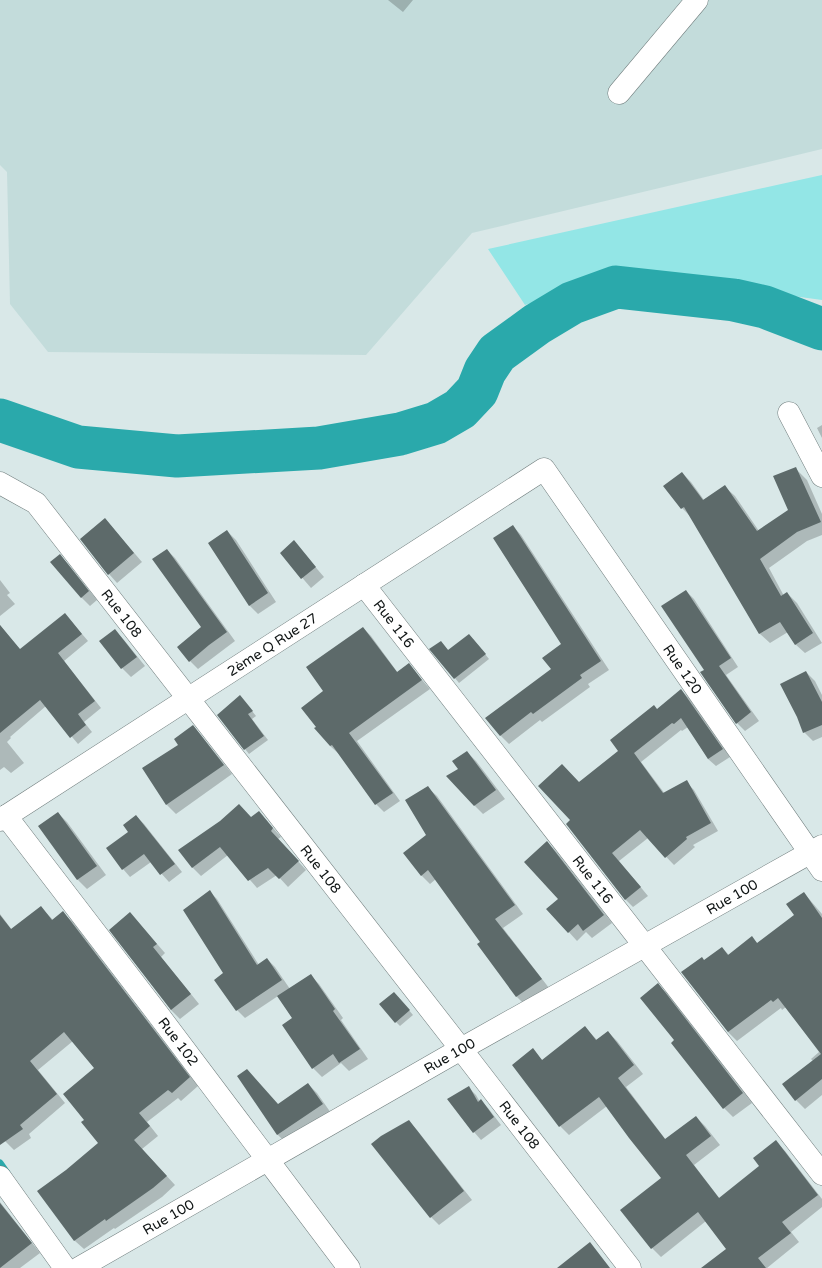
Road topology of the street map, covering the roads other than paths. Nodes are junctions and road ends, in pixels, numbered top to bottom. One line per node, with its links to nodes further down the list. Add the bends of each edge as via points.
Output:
1 (697, 0): 2 (street)
2 (620, 93)
3 (789, 413): 5 (street)
4 (544, 470): 7 (street, 2ème Q Rue 27); 10 (street, Rue 120)
5 (822, 476)
6 (0, 484): 8 (street, Rue 108, via 36,504)
7 (364, 585): 8 (street, 2ème Q Rue 27); 11 (street, Rue 116)
8 (188, 699): 9 (street, 2ème Q Rue 27); 12 (street, Rue 108)
9 (3, 818): 13 (street, Rue 102, via 157,1013)
10 (818, 856): 11 (street, Rue 100)
11 (646, 946): 12 (street, Rue 100); 14 (street, Rue 116)
12 (462, 1050): 13 (street, Rue 100); 19 (street, Rue 108)
13 (268, 1160): 17 (street, Rue 100); 18 (street, Rue 102)
14 (822, 1174)
15 (0, 1177): 16 (street)
16 (65, 1268)
17 (79, 1268)
18 (349, 1268)
19 (630, 1268)

